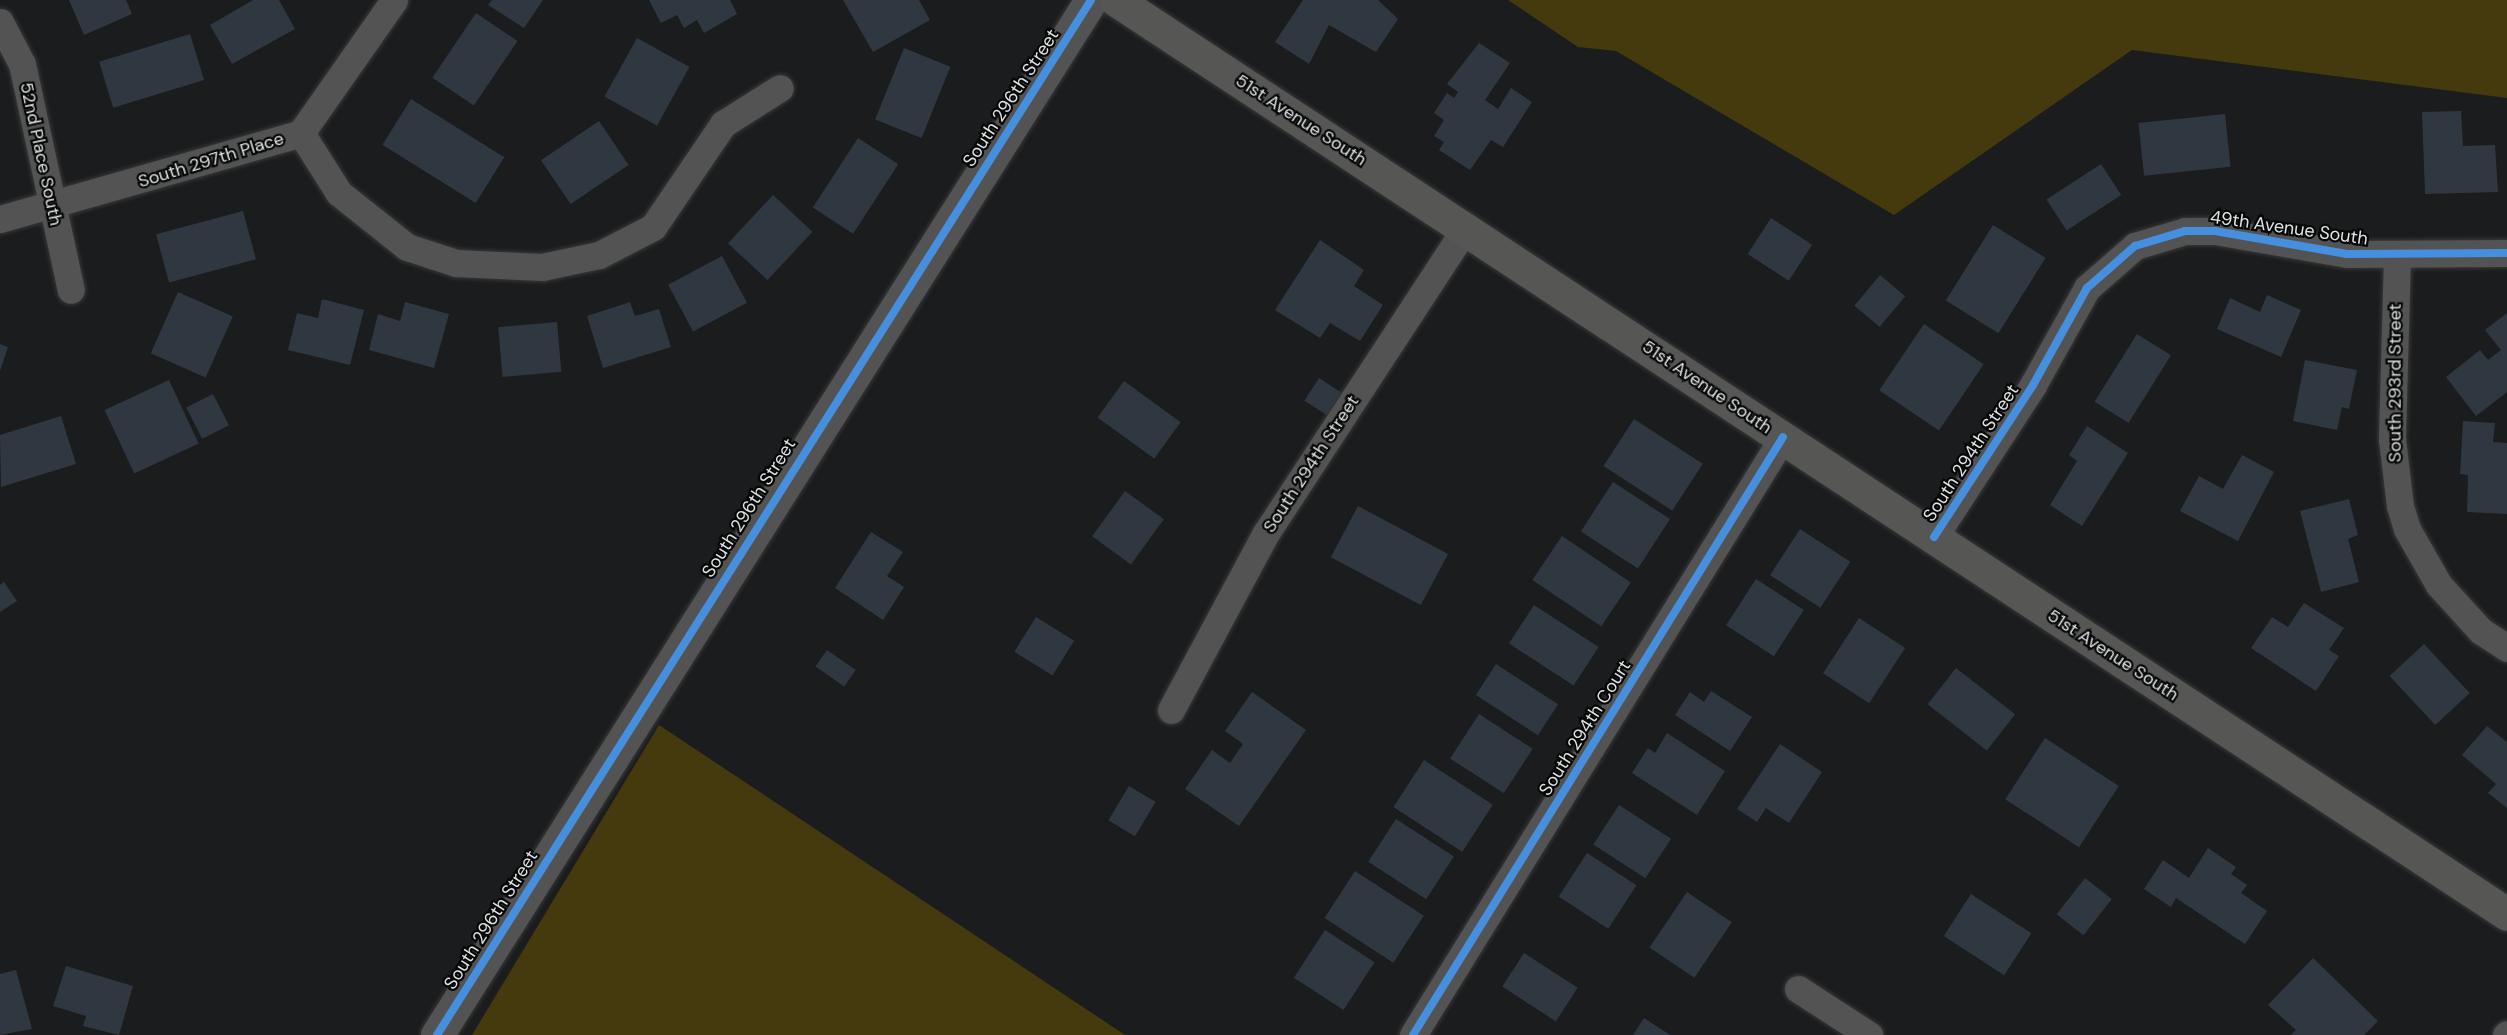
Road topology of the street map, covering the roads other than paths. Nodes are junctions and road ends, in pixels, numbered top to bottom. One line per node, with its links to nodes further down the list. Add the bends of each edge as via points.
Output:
1 (394, 0): 6 (street, South 297th Place)
2 (1091, 0): 20 (street, South 296th Street)
3 (1116, 0): 9 (main road, 51st Avenue South)
4 (0, 22): 7 (street, 52nd Place South, via 22,64)
5 (780, 88): 6 (street, via 723,124 654,226 599,255 542,267 456,263 407,247 339,194)
6 (301, 133): 7 (street, South 297th Place)
7 (51, 207): 8 (street, South 297th Place); 12 (street, 52nd Place South)
8 (0, 219)
9 (1466, 227): 14 (main road, 51st Avenue South); 17 (street, South 294th Street, via 1266,533)
10 (2507, 253): 11 (street, 49th Avenue South)
11 (2397, 257): 13 (street, 49th Avenue South, via 2321,250 2225,231 2158,238 2135,246 2086,288); 16 (street, South 293rd Street, via 2392,439 2400,506 2407,529 2439,585 2481,631)
12 (71, 290)
13 (2033, 385): 15 (street, South 294th Street)
14 (1783, 437): 15 (main road, 51st Avenue South); 21 (street, South 294th Court)
15 (1934, 537): 18 (main road, 51st Avenue South)
16 (2507, 648)
17 (1171, 710)
18 (2507, 914)
19 (1798, 989): 22 (street)
20 (437, 1035)
21 (1413, 1035)
22 (1869, 1035)

